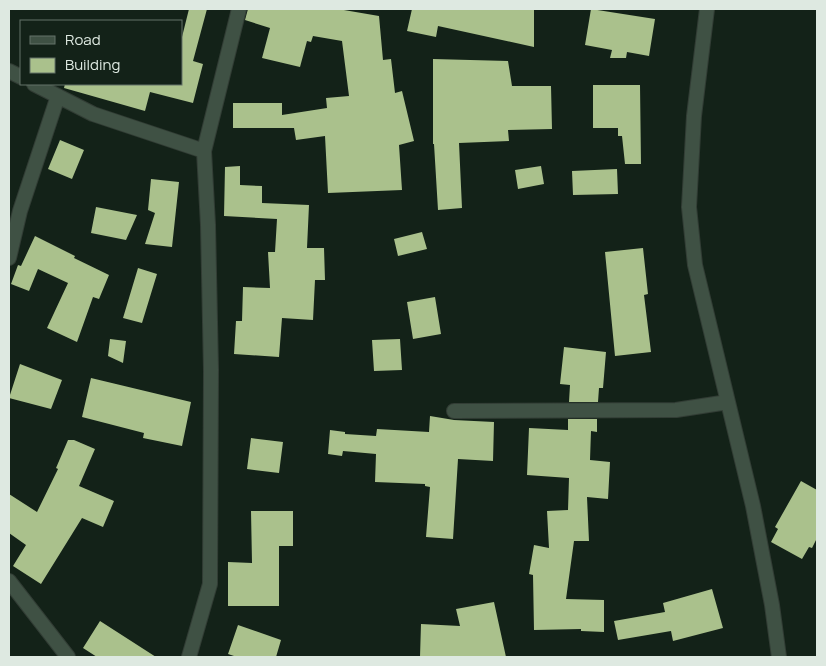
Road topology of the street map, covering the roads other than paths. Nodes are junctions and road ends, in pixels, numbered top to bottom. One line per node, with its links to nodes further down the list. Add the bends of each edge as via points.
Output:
1 (239, 9): 5 (street)
2 (708, 9): 7 (street, via 694,116 688,207 695,265)
3 (36, 85): 4 (street)
4 (58, 96): 5 (street, via 93,114); 6 (street, via 20,211)
5 (204, 151): 11 (street, via 211,360 210,584)
6 (9, 258)
7 (728, 402): 8 (street, via 676,410); 12 (street, via 771,596)
8 (454, 411)
9 (9, 581): 10 (street)
10 (68, 657)
11 (189, 657)
12 (778, 657)

